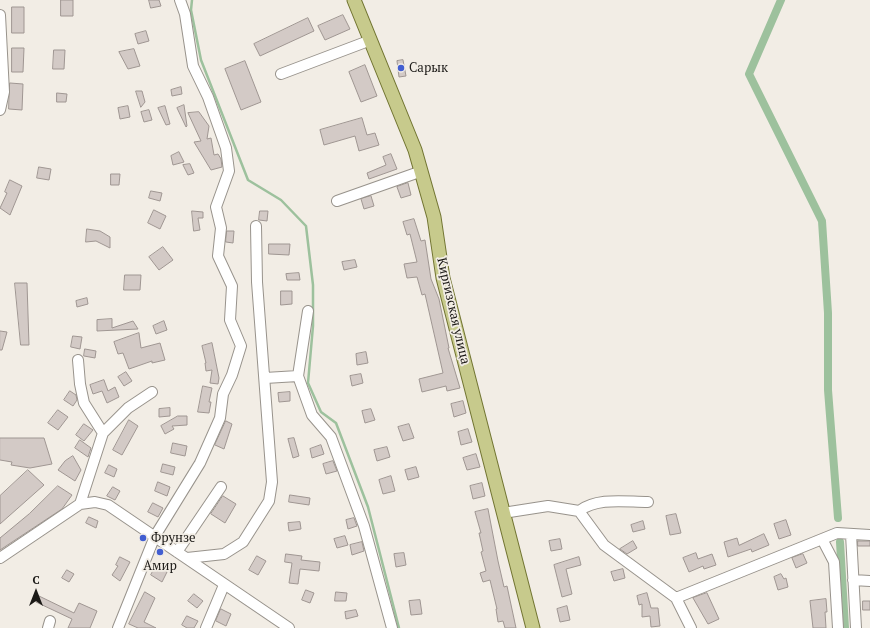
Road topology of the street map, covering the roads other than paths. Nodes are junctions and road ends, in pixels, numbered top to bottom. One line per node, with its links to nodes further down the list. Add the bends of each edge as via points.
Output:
1 (180, 0): 23 (street, via 185,14 193,66 208,97 226,148 229,171 216,207 220,228 218,256 232,286 230,320 242,346 223,394 220,418 200,463)
2 (354, 0): 4 (main road, Киргизская улица)
3 (0, 15): 6 (street, via 4,92)
4 (371, 40): 5 (street); 7 (main road, Киргизская улица, via 416,150)
5 (281, 74)
6 (0, 110)
7 (422, 172): 8 (street); 20 (main road, Киргизская улица, via 434,217 443,278)
8 (337, 201)
9 (256, 226): 13 (street, via 257,282)
10 (308, 311): 12 (street)
11 (78, 360): 15 (street, via 84,403)
12 (298, 376): 13 (street); 35 (street, via 312,416 334,445 364,526)
13 (265, 378): 27 (street, via 272,482 269,501 243,542 224,554)
14 (152, 392): 15 (street, via 128,408)
15 (102, 433): 18 (street)
16 (221, 487): 25 (street)
17 (648, 502): 19 (street, via 608,501)
18 (80, 504): 23 (street, via 95,502 108,505); 26 (street)
19 (579, 511): 20 (street, via 548,506); 31 (street, via 604,545)
20 (503, 512): 36 (main road, Киргизская улица)
21 (851, 534): 22 (street); 24 (street, via 837,533); 28 (street)
22 (870, 535)
23 (155, 536): 25 (street); 32 (street)
24 (822, 539): 31 (street); 38 (street, via 834,562)
25 (177, 552): 27 (street)
26 (0, 558)
27 (187, 558): 30 (street)
28 (853, 580): 29 (street); 39 (street)
29 (870, 581)
30 (224, 585): 33 (street); 34 (street)
31 (676, 598): 37 (street)
32 (118, 628)
33 (206, 628)
34 (289, 628)
35 (392, 628)
36 (532, 628)
37 (691, 628)
38 (838, 628)
39 (856, 628)

